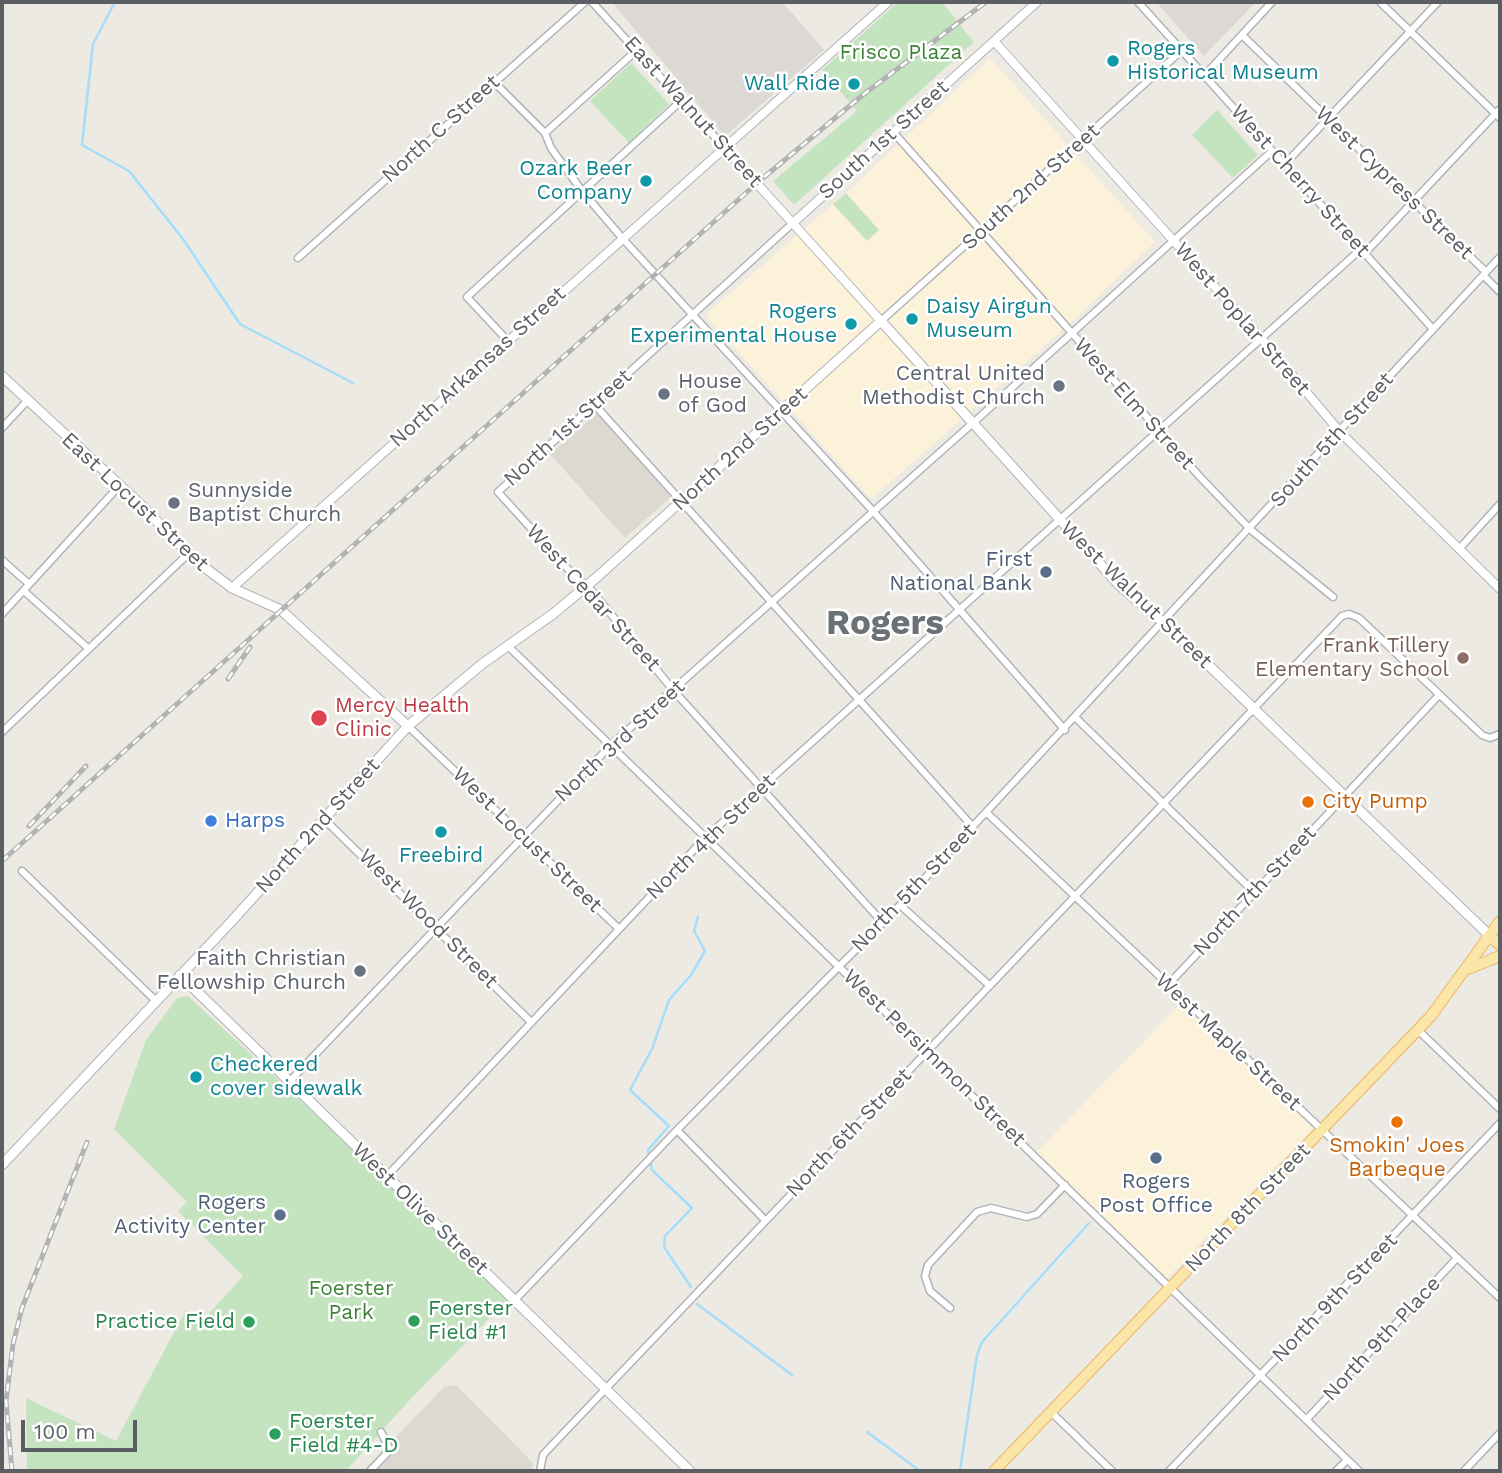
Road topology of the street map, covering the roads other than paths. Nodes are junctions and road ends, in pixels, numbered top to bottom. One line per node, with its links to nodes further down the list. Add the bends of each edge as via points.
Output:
1 (585, 2): 15 (street, North C Street)
2 (592, 2): 12 (street, East Walnut Street)
3 (888, 2): 22 (street, North Arkansas Street)
4 (1037, 2): 11 (street, South 1st Street)
5 (1138, 2): 13 (street, West Cherry Street)
6 (1272, 2): 10 (street)
7 (1380, 2): 9 (street)
8 (1438, 2): 9 (street)
9 (1410, 30): 17 (street); 18 (street)
10 (1242, 35): 14 (street); 18 (street, West Cypress Street)
11 (994, 41): 20 (street, South 1st Street); 21 (street, West Poplar Street)
12 (637, 50): 16 (street, East Walnut Street); 19 (street)
13 (1181, 51): 14 (street, West Cherry Street); 21 (street, South 2nd Street)
14 (1205, 76): 23 (street, West Cherry Street)
15 (494, 82): 19 (street); 32 (street, North C Street)
16 (682, 100): 22 (street, East Walnut Street); 25 (street)
17 (1499, 114): 26 (street, North 4th Street)
18 (1329, 118): 24 (street); 26 (street, West Cypress Street)
19 (545, 133): 25 (street)
20 (894, 133): 27 (street, South 1st Street); 28 (street, West Elm Street)
21 (1083, 141): 28 (street, South 2nd Street); 30 (street, West Poplar Street)
22 (724, 147): 27 (street, East Walnut Street); 29 (street, North Arkansas Street)
23 (1272, 151): 24 (street, West Cherry Street); 30 (street, North 3rd Street)
24 (1285, 164): 31 (street, West Cherry Street)
25 (582, 191): 29 (street); 41 (street, via 467,297)
26 (1415, 202): 31 (street, North 4th Street); 34 (street, West Cypress Street)
27 (794, 222): 36 (street, North 1st Street); 37 (street, West Walnut Street)
28 (981, 232): 37 (street, South 2nd Street); 39 (street, West Elm Street)
29 (624, 239): 36 (street); 41 (street, North Arkansas Street)
30 (1174, 242): 39 (street, North 3rd Street); 40 (street, West Poplar Street)
31 (1363, 251): 38 (street, West Cherry Street); 40 (street, North 4th Street)
32 (298, 257)
33 (1500, 257): 34 (street, South 5th Street)
34 (1485, 274): 35 (street, West Cypress Street); 38 (street, South 5th Street)
35 (1500, 292)
36 (694, 314): 44 (street, North 1st Street); 45 (street)
37 (881, 321): 45 (main road, North 2nd Street); 46 (main road, West Walnut Street)
38 (1433, 329): 49 (street, South 5th Street)
39 (1072, 334): 46 (street, North 3rd Street); 48 (street, West Elm Street)
40 (1261, 338): 48 (street, North 4th Street); 49 (street, West Poplar Street)
41 (507, 340): 62 (street, North Arkansas Street)
42 (2, 376): 43 (main road, East Locust Street)
43 (27, 401): 47 (street); 50 (main road, East Locust Street)
44 (594, 404): 51 (street, North 1st Street); 52 (street)
45 (782, 412): 52 (main road, North 2nd Street); 54 (street)
46 (973, 423): 54 (street, North 3rd Street); 55 (main road, West Walnut Street)
47 (2, 428)
48 (1157, 431): 55 (street, North 4th Street); 56 (street, West Elm Street)
49 (1340, 432): 56 (street, South 5th Street); 57 (street, West Poplar Street)
50 (120, 485): 58 (main road, East Locust Street); 60 (street)
51 (498, 492): 61 (street, West Cedar Street)
52 (680, 501): 61 (main road, North 2nd Street); 66 (street)
53 (1500, 504): 57 (street)
54 (872, 510): 66 (street, North 3rd Street); 67 (street)
55 (1058, 520): 67 (street, North 4th Street); 70 (main road, West Walnut Street, via 1120,586)
56 (1251, 530): 65 (street, West Elm Street); 70 (street, South 5th Street)
57 (1459, 549): 63 (street, West Poplar Street)
58 (189, 553): 62 (main road, East Locust Street); 72 (street)
59 (2, 560): 60 (street)
60 (29, 584): 64 (street)
61 (587, 585): 71 (main road, North 2nd Street); 73 (street, West Cedar Street)
62 (232, 588): 68 (main road, East Locust Street)
63 (1500, 589)
64 (24, 591): 69 (street); 72 (street)
65 (1333, 597)
66 (772, 601): 73 (street, North 3rd Street); 75 (street)
67 (959, 608): 75 (street, North 4th Street); 79 (street)
68 (281, 610): 78 (main road, West Locust Street)
69 (2, 614)
70 (1163, 623): 76 (main road, West Walnut Street); 77 (street, North 5th Street)
71 (508, 646): 78 (main road, North 2nd Street); 82 (street, West Persimmon Street)
72 (89, 649): 80 (street)
73 (674, 691): 82 (street, North 3rd Street); 83 (street, West Cedar Street)
74 (1439, 695): 76 (street, North 6th Street, via 1359,618 1349,614 1342,615); 81 (street, via 1482,735); 84 (street, North 7th Street)
75 (860, 699): 83 (street, North 4th Street); 88 (street)
76 (1252, 708): 84 (main road, West Walnut Street); 85 (street, North 6th Street)
77 (1076, 718): 79 (street, North 5th Street); 85 (street)
78 (408, 726): 87 (main road, North 2nd Street); 89 (street, West Locust Street)
79 (1065, 730): 86 (street, North 5th Street)
80 (2, 732)
81 (1500, 734)
82 (611, 745): 89 (street, North 3rd Street); 90 (street, West Persimmon Street)
83 (761, 787): 90 (street, North 4th Street); 96 (street, West Cedar Street)
84 (1342, 796): 92 (street, North 7th Street); 99 (main road, West Walnut Street)
85 (1163, 803): 92 (street); 93 (street, North 6th Street)
86 (987, 813): 88 (street, North 5th Street); 93 (street, West Maple Street)
87 (324, 819): 97 (street, West Wood Street); 104 (main road, North 2nd Street)
88 (973, 827): 94 (street, North 5th Street)
89 (522, 835): 97 (street, North 3rd Street); 98 (street, West Locust Street)
90 (704, 839): 98 (street, North 4th Street); 102 (street, West Persimmon Street)
91 (22, 871): 107 (street)
92 (1254, 892): 106 (street, North 7th Street)
93 (1074, 896): 105 (street, North 6th Street); 106 (street, West Maple Street)
94 (900, 905): 96 (street, North 5th Street); 105 (street)
95 (1500, 921): 99 (main road, North 8th Street)
96 (883, 923): 102 (street, North 5th Street)
97 (436, 926): 108 (street, West Wood Street); 111 (street, North 3rd Street)
98 (618, 928): 108 (street, North 4th Street)
99 (1489, 935): 100 (main road, West Walnut Street); 103 (main road, North 8th Street)
100 (1500, 945)
101 (1500, 956): 103 (main road)
102 (839, 966): 110 (street, West Persimmon Street); 114 (street, North 5th Street)
103 (1464, 971): 109 (main road, North 8th Street)
104 (180, 975): 107 (main road, North 2nd Street); 111 (main road, West Olive Street)
105 (989, 985): 110 (street, North 6th Street)
106 (1167, 986): 115 (street, West Maple Street)
107 (156, 1001): 116 (main road, North 2nd Street)
108 (530, 1021): 117 (street, North 4th Street)
109 (1418, 1030): 112 (street); 115 (main road, North 8th Street)
110 (928, 1050): 118 (street, West Persimmon Street); 120 (street, North 6th Street)
111 (289, 1082): 117 (main road, West Olive Street)
112 (1500, 1109)
113 (1500, 1124): 119 (street, North 9th Street)
114 (677, 1130): 120 (street); 124 (street, North 5th Street)
115 (1323, 1131): 119 (street, West Maple Street); 122 (main road, North 8th Street)
116 (2, 1165)
117 (386, 1177): 124 (main road, West Olive Street)
118 (1065, 1185): 122 (street, West Persimmon Street); 125 (street, via 1037,1214 1027,1217 991,1208 977,1212 928,1265 925,1276 930,1291)
119 (1413, 1217): 121 (street, West Maple Street); 126 (street, North 9th Street)
120 (765, 1220): 127 (street, North 6th Street)
121 (1457, 1258): 123 (street, West Maple Street); 129 (street, North 9th Place)
122 (1171, 1287): 126 (street, West Persimmon Street); 128 (main road, North 8th Street)
123 (1500, 1298)
124 (515, 1300): 127 (main road, West Olive Street)
125 (950, 1308)
126 (1261, 1375): 129 (street, West Persimmon Street); 138 (street, North 9th Street)
127 (606, 1390): 134 (street, North 6th Street, via 543,1455); 135 (main road, West Olive Street)
128 (1050, 1411): 136 (main road, North 8th Street); 137 (street)
129 (1307, 1419): 132 (street, West Persimmon Street)
130 (382, 1432): 133 (street, via 390,1450)
131 (1500, 1433): 141 (street)
132 (1347, 1460): 139 (street); 140 (street, West Persimmon Street)
133 (370, 1471)
134 (540, 1471)
135 (690, 1471)
136 (993, 1471)
137 (1112, 1471)
138 (1170, 1471)
139 (1336, 1471)
140 (1359, 1471)
141 (1464, 1471)

